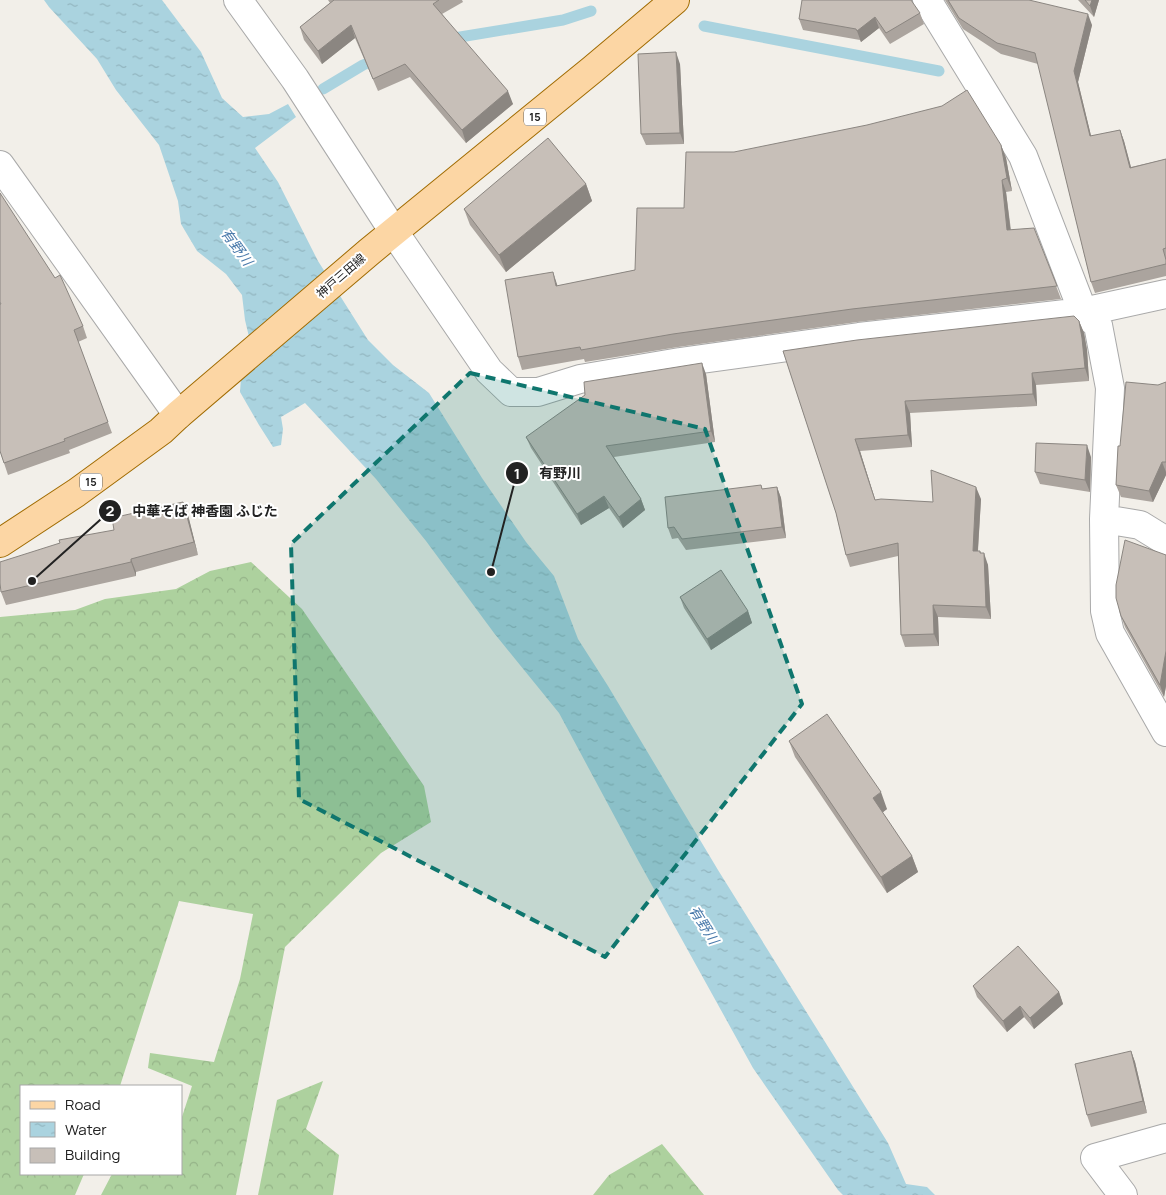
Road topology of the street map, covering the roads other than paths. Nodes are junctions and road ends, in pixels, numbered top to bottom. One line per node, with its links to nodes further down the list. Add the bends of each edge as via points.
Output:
1 (238, 0): 5 (street, via 296,79)
2 (675, 0): 5 (main road, 神戸三田線 / 15)
3 (927, 0): 7 (street, via 1023,156)
4 (0, 165): 8 (street)
5 (394, 232): 7 (street, via 489,371 510,392 538,392 580,379 680,362); 8 (main road, 神戸三田線 / 15)
6 (1166, 294): 7 (street)
7 (1083, 312): 9 (street, via 1098,325 1110,388)
8 (178, 415): 11 (main road, 神戸三田線 / 15, via 76,493)
9 (1104, 520): 10 (street, via 1140,526); 12 (street, via 1105,611 1110,633)
10 (1166, 541)
11 (0, 544)
12 (1166, 732)
13 (1166, 1138): 14 (street, via 1095,1158)
14 (1123, 1195)

